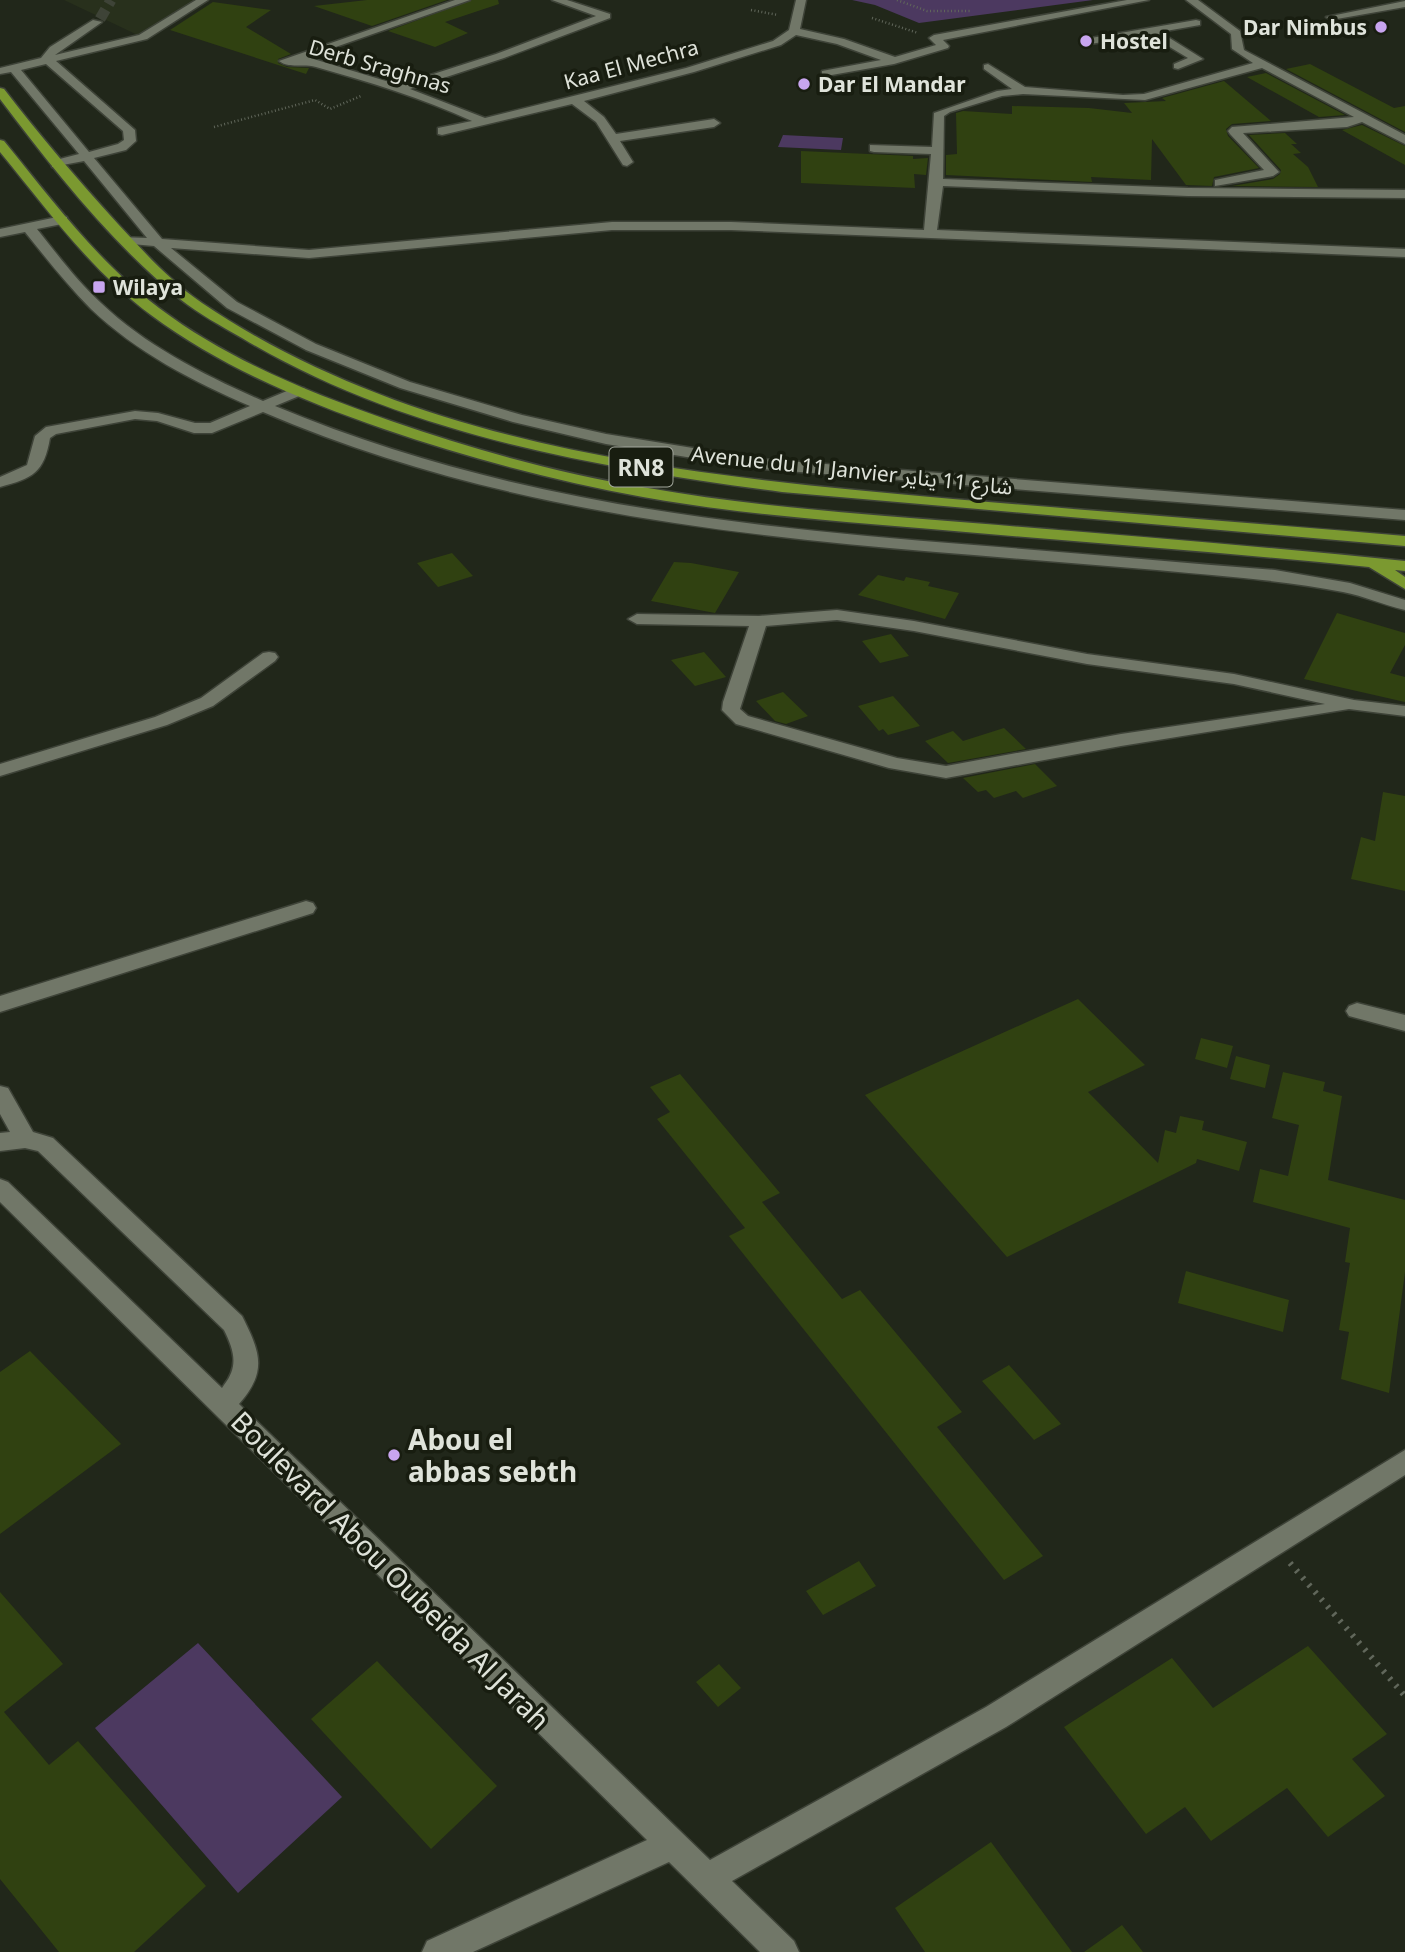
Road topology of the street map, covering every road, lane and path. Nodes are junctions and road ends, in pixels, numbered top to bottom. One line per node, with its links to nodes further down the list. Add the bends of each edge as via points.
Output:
1 (203, 0): 20 (street, via 143,37)
2 (465, 0): 10 (street, Derb Sraghnas)
3 (557, 0): 27 (street, via 606,16 500,56)
4 (801, 0): 16 (street)
5 (1144, 0): 9 (street)
6 (1191, 0): 22 (street, via 1233,30 1236,47)
7 (426, 2): 10 (street)
8 (1405, 4): 12 (street)
9 (1101, 7): 17 (street); 18 (street)
10 (441, 8): 27 (street, Derb Sraghnas, via 285,61 305,60)
11 (751, 10): 16 (path)
12 (1331, 17)
13 (872, 18): 18 (path)
14 (97, 22): 20 (street, via 54,49)
15 (1196, 23): 17 (street)
16 (796, 25): 21 (street); 30 (street, Kaa El Mechra, via 777,43)
17 (1147, 31): 19 (street); 23 (street, via 1196,58)
18 (933, 38): 21 (street, via 944,46)
19 (1085, 42)
20 (47, 61): 25 (street); 41 (street, via 129,130 130,141 122,147)
21 (894, 61): 26 (street)
22 (1260, 65): 29 (street, via 1136,98); 31 (street)
23 (1178, 66)
24 (988, 67): 29 (street)
25 (7, 70): 41 (street)
26 (826, 73)
27 (396, 87): 32 (street, Derb Sraghnas); 34 (path, via 330,109 316,100)
28 (0, 91): 43 (main road, Avenue du 11 Janvier شارع 11 يناير / RN8)
29 (1023, 91): 40 (street, via 940,113)
30 (574, 100): 32 (street, Kaa El Mechra); 36 (street, via 596,113)
31 (1363, 118): 37 (street); 45 (street, via 1236,130 1272,173)
32 (485, 122): 35 (street, Kaa El Mechra)
33 (714, 123): 36 (street)
34 (214, 127)
35 (442, 131)
36 (614, 138): 42 (street)
37 (1405, 140)
38 (0, 144): 47 (main road, Avenue du 11 Janvier شارع 11 يناير / RN8)
39 (874, 148): 40 (street)
40 (936, 151): 44 (street)
41 (87, 157): 43 (street); 52 (street)
42 (627, 162)
43 (56, 164): 51 (main road, Avenue du 11 Janvier شارع 11 يناير / RN8)
44 (937, 182): 45 (street); 50 (street)
45 (1188, 192): 46 (street)
46 (1405, 194)
47 (62, 220): 48 (street); 54 (main road, Avenue du 11 Janvier شارع 11 يناير / RN8, via 110,276 159,314 220,353)
48 (28, 227): 49 (street); 55 (street, via 80,292 110,318 165,357)
49 (0, 233)
50 (930, 234): 52 (street, via 642,225 309,254); 53 (street)
51 (125, 240): 52 (street); 58 (main road, Avenue du 11 Janvier شارع 11 يناير / RN8, via 197,304 296,362 412,409 559,451 789,488)
52 (159, 244): 57 (street, via 232,305 311,347 405,386 584,435 761,464)
53 (1405, 253)
54 (299, 391): 55 (street); 59 (main road, Avenue du 11 Janvier شارع 11 يناير / RN8, via 464,450 659,495 808,514)
55 (263, 407): 56 (street, via 212,428 135,415 59,428 43,436 33,470); 62 (street, via 433,470 654,517 795,536 1275,575 1350,588)
56 (0, 482)
57 (1405, 515)
58 (1405, 541)
59 (1370, 562): 60 (main road, Avenue du 11 Janvier شارع 11 يناير / RN8); 61 (main road)
60 (1405, 566)
61 (1405, 584)
62 (1405, 605)
63 (637, 619): 64 (street)
64 (759, 621): 66 (street, via 837,615 1087,659 1234,679); 66 (street, via 732,702 733,715 933,771)
65 (269, 657): 68 (street, via 207,702 161,721)
66 (1354, 705): 67 (street)
67 (1405, 711)
68 (0, 770)
69 (306, 908): 70 (street)
70 (0, 1004)
71 (1357, 1011): 72 (street)
72 (1405, 1023)
73 (0, 1094): 74 (street)
74 (25, 1139): 75 (street); 77 (street, via 45,1144 233,1323 245,1346 247,1366 244,1383)
75 (0, 1142)
76 (0, 1188): 77 (street, Boulevard Abou Oubeida Al Jarah)
77 (223, 1404): 81 (street, Boulevard Abou Oubeida Al Jarah)
78 (1405, 1461): 79 (street)
79 (1273, 1544): 80 (path); 82 (street, via 996,1717)
80 (1405, 1696)
81 (671, 1846): 82 (street, Boulevard Abou Oubeida Al Jarah); 83 (street)
82 (708, 1878): 84 (street, Boulevard Abou Oubeida Al Jarah)
83 (438, 1952)
84 (783, 1952)

